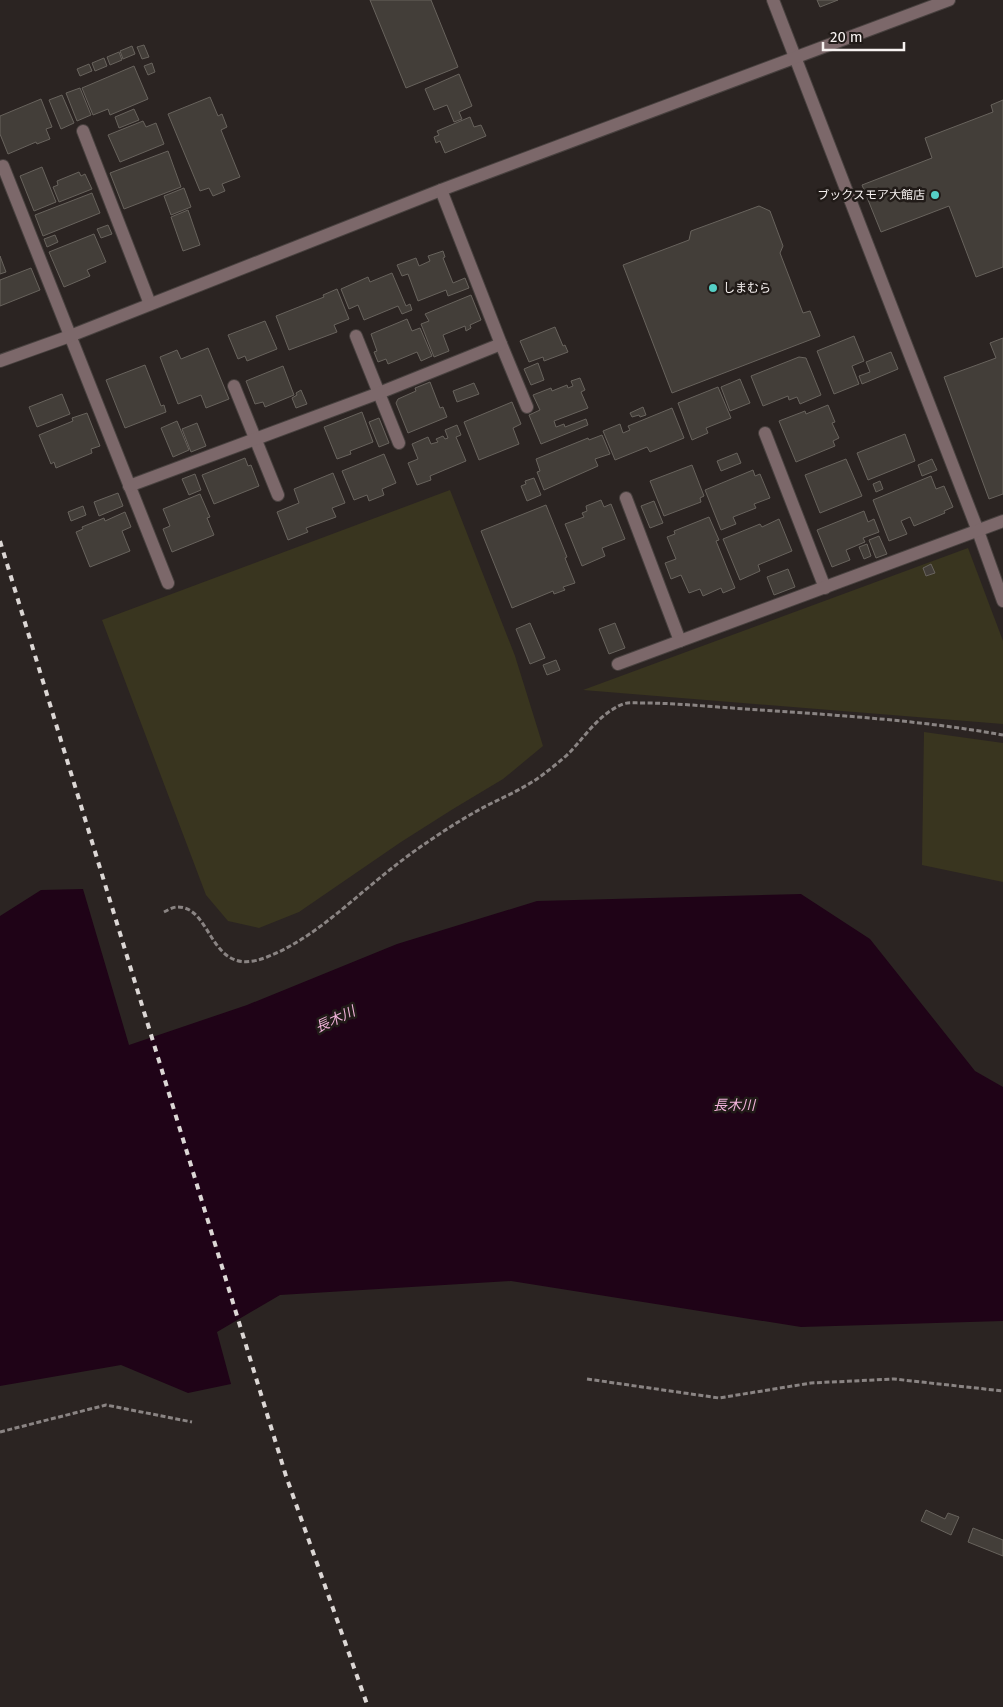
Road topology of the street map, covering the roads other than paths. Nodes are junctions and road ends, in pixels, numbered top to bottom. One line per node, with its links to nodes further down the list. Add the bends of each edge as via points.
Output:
1 (773, 0): 3 (street)
2 (949, 0): 3 (street)
3 (795, 59): 6 (street); 22 (street)
4 (83, 131): 7 (street)
5 (3, 166): 8 (street)
6 (441, 190): 7 (street); 10 (street)
7 (150, 304): 8 (street)
8 (70, 336): 11 (street); 18 (street)
9 (356, 336): 13 (street)
10 (501, 344): 13 (street); 14 (street)
11 (0, 361)
12 (234, 386): 16 (street)
13 (379, 392): 16 (street); 17 (street)
14 (527, 407)
15 (765, 433): 24 (street)
16 (256, 439): 18 (street); 19 (street)
17 (399, 443)
18 (129, 486): 23 (street)
19 (278, 496)
20 (626, 498): 26 (street)
21 (1003, 521): 22 (street)
22 (978, 531): 24 (street); 25 (street)
23 (168, 583)
24 (824, 588): 26 (street)
25 (1003, 601)
26 (680, 641): 27 (street)
27 (618, 664)

